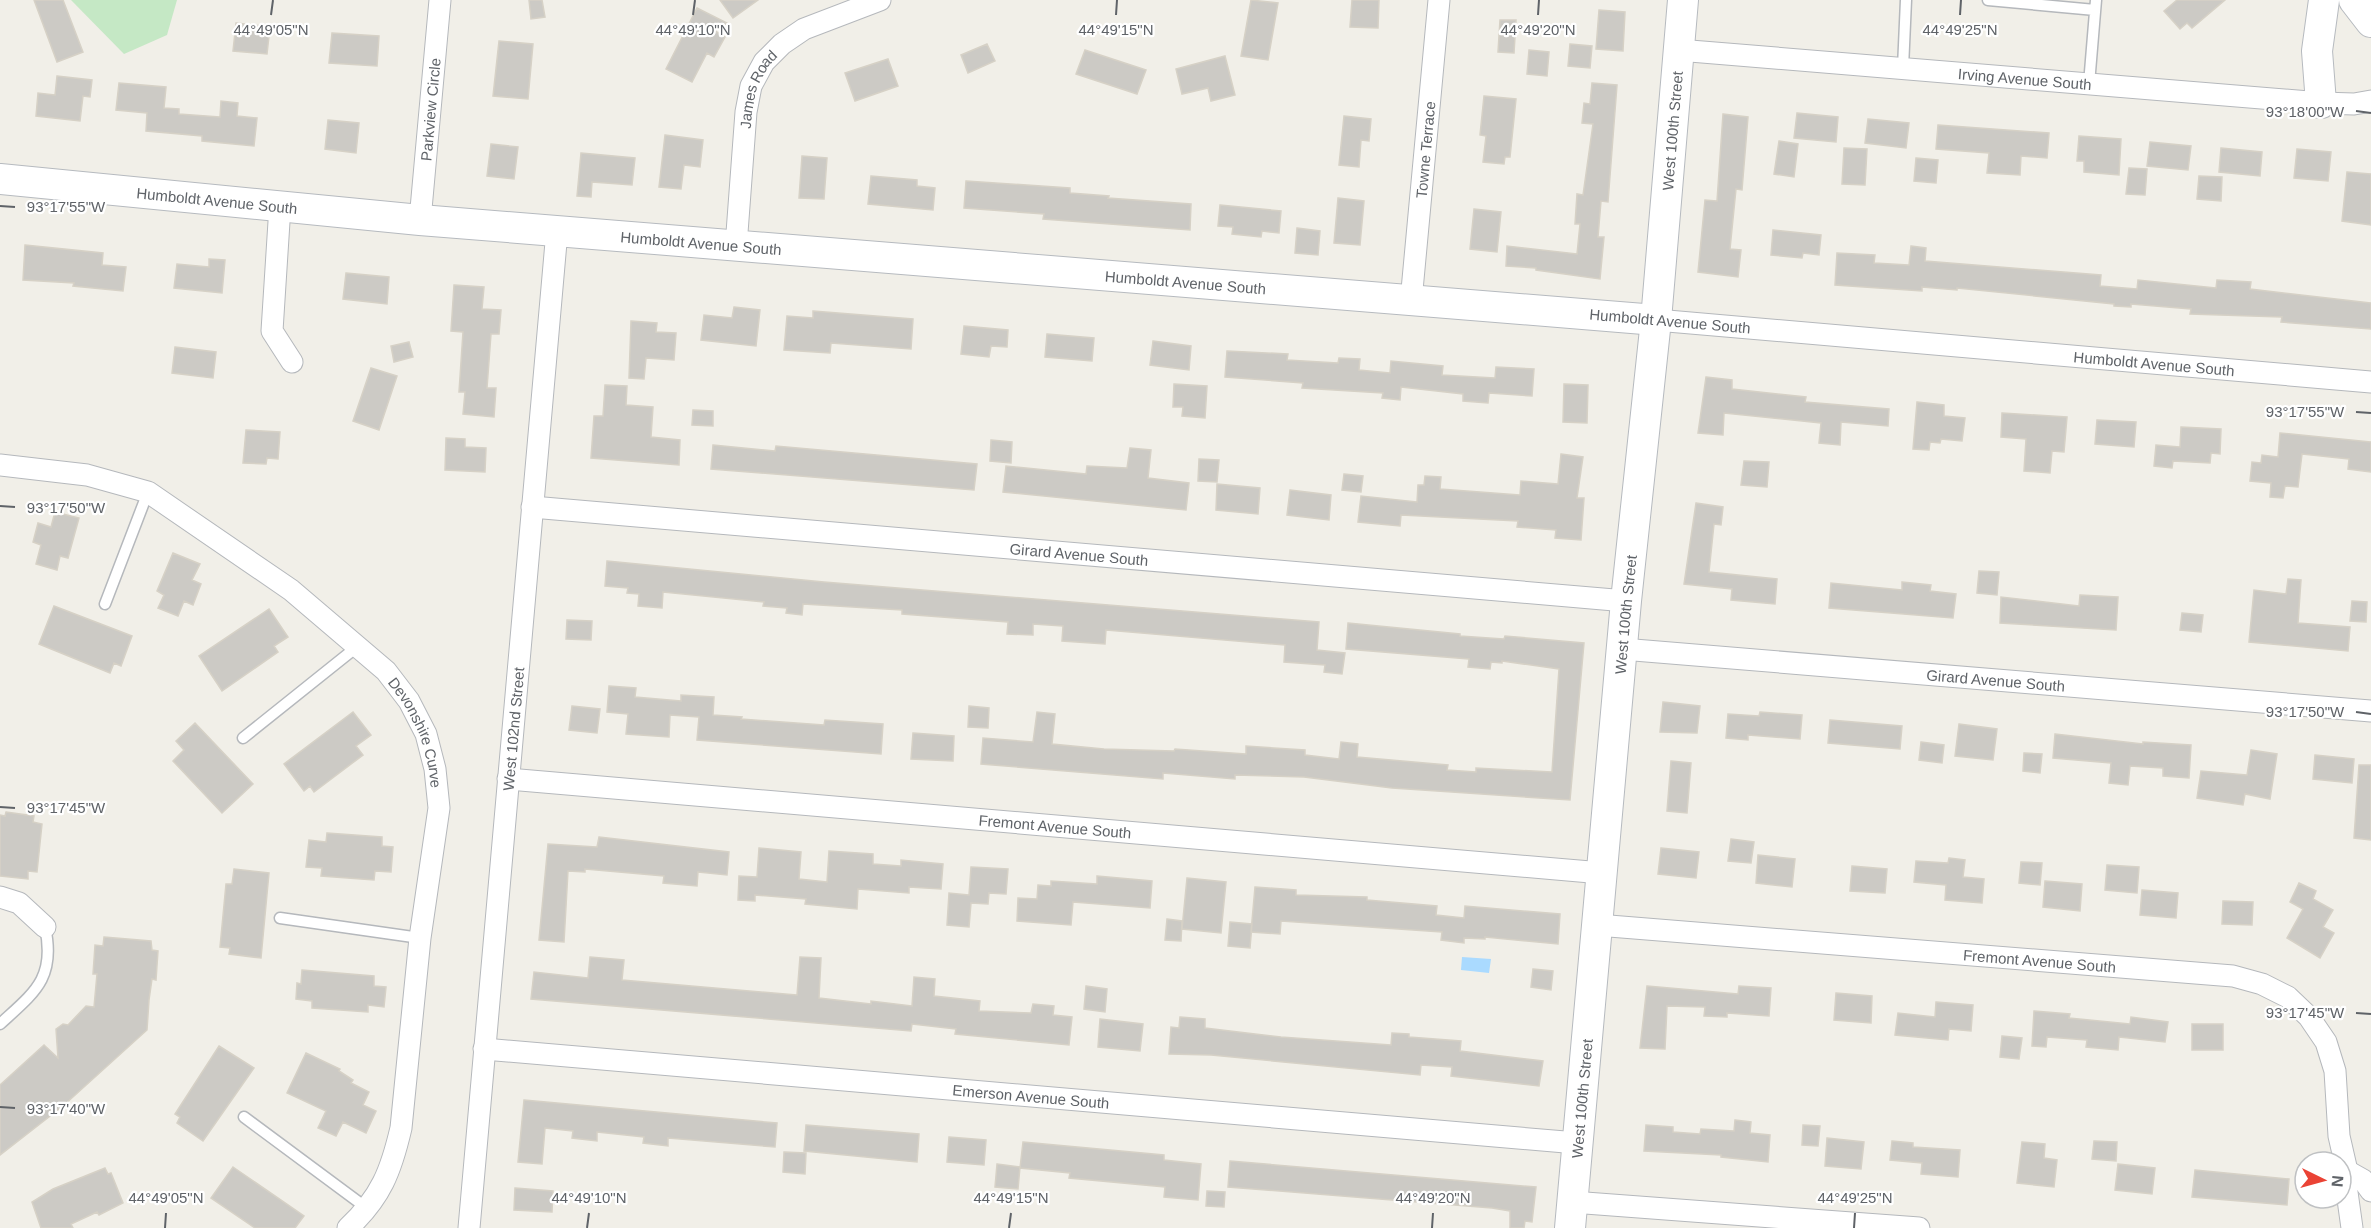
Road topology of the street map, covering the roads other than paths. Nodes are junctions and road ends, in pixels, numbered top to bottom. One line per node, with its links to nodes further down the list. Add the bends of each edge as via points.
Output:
1 (440, 0): 18 (street, Parkview Circle)
2 (880, 0): 20 (street, James Road, via 804,29 764,62 752,86 746,112)
3 (1439, 0): 21 (street, Towne Terrace)
4 (1683, 0): 11 (street, West 100th Street)
5 (1906, 0): 12 (lane)
6 (1988, 0): 9 (lane)
7 (2324, 0): 15 (street, via 2317,51)
8 (2354, 0): 10 (street)
9 (2095, 5): 13 (lane)
10 (2371, 22)
11 (1678, 50): 12 (street, Irving Avenue South); 22 (street, West 100th Street)
12 (1903, 68): 13 (street, Irving Avenue South)
13 (2089, 84): 15 (street, Irving Avenue South)
14 (2371, 101): 15 (street, Irving Avenue South)
15 (2321, 104)
16 (0, 179): 17 (street, Humboldt Avenue South)
17 (280, 206): 18 (street, Humboldt Avenue South); 23 (street, via 272,331)
18 (420, 220): 19 (street, Humboldt Avenue South)
19 (557, 231): 20 (street, Humboldt Avenue South); 27 (street, West 102nd Street)
20 (736, 246): 21 (street, Humboldt Avenue South)
21 (1411, 300): 22 (street, Humboldt Avenue South)
22 (1656, 320): 24 (street, Humboldt Avenue South); 28 (street, West 100th Street)
23 (292, 362)
24 (2371, 382)
25 (0, 465): 26 (street, Devonshire Curve, via 87,475)
26 (148, 492): 29 (lane); 30 (street, Devonshire Curve, via 291,590)
27 (532, 507): 28 (street, Girard Avenue South); 34 (street, West 102nd Street)
28 (1626, 601): 31 (street, West 100th Street)
29 (105, 604)
30 (358, 646): 33 (lane); 40 (street, Devonshire Curve, via 386,671 409,701 426,734 435,769 439,808)
31 (1622, 649): 32 (street, Girard Avenue South); 35 (street, West 100th Street)
32 (2371, 711)
33 (243, 738)
34 (508, 779): 35 (street, Fremont Avenue South); 42 (street, West 102nd Street)
35 (1602, 873): 38 (street, West 100th Street)
36 (0, 897): 39 (street, via 19,903)
37 (280, 918): 40 (lane)
38 (1596, 926): 44 (street, West 100th Street); 45 (street, Fremont Avenue South, via 2233,976 2262,984 2288,998 2309,1017 2326,1042 2335,1071)
39 (45, 927): 41 (lane, via 50,949 47,971 36,992)
40 (420, 938): 48 (street, Devonshire Curve, via 401,1128 384,1184)
41 (0, 1024)
42 (484, 1049): 44 (street, Emerson Avenue South); 52 (street, West 102nd Street)
43 (244, 1117): 48 (lane)
44 (1577, 1143): 50 (street, West 100th Street)
45 (2342, 1150)
46 (2353, 1174): 47 (street)
47 (2371, 1191)
48 (368, 1209): 51 (street, Devonshire Curve)
49 (2349, 1210): 54 (street, Fremont Avenue South)
50 (1571, 1215): 53 (street)
51 (348, 1228)
52 (469, 1228)
53 (1919, 1228)
54 (2352, 1228)

